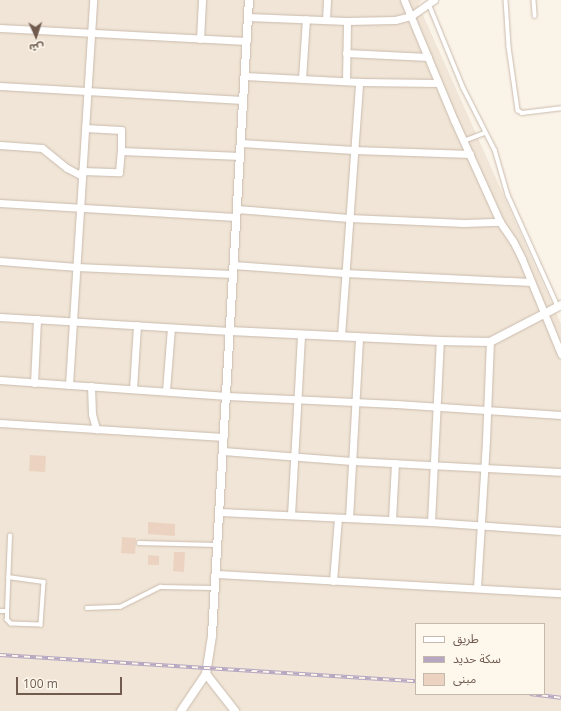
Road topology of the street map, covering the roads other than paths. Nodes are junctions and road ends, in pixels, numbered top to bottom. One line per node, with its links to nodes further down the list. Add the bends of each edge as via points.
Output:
1 (93, 0): 16 (street)
2 (202, 0): 17 (street)
3 (249, 0): 11 (street)
4 (327, 0): 13 (street)
5 (404, 0): 9 (street)
6 (506, 0): 29 (lane, via 518,110 522,113)
7 (534, 0): 10 (lane)
8 (431, 2): 9 (street); 31 (lane, via 463,87)
9 (411, 16): 14 (street, via 395,20); 20 (street)
10 (535, 16)
11 (248, 17): 12 (street); 18 (street)
12 (306, 19): 13 (street); 22 (street)
13 (326, 20): 14 (street)
14 (347, 21): 19 (street)
15 (0, 28): 16 (street)
16 (91, 34): 17 (street); 27 (street)
17 (200, 39): 18 (street)
18 (247, 41): 21 (street)
19 (346, 53): 20 (street); 23 (street)
20 (428, 57): 25 (street)
21 (245, 76): 22 (street); 28 (street)
22 (302, 79): 23 (street)
23 (346, 81): 24 (street)
24 (359, 82): 25 (street); 36 (street)
25 (438, 83): 32 (street)
26 (0, 86): 27 (street)
27 (87, 91): 28 (street); 30 (street)
28 (243, 100): 33 (street)
29 (561, 108)
30 (84, 128): 35 (street, via 121,130); 39 (street)
31 (485, 133): 32 (lane); 51 (lane, via 495,150 508,195)
32 (464, 141): 37 (street)
33 (241, 143): 36 (street); 38 (street)
34 (0, 145): 39 (street, via 42,148 67,168)
35 (122, 150): 38 (street); 39 (street, via 119,172)
36 (354, 150): 37 (street); 43 (street)
37 (470, 154): 44 (street)
38 (240, 156): 42 (street)
39 (82, 174): 41 (street)
40 (0, 203): 41 (street)
41 (81, 207): 42 (street); 47 (street)
42 (237, 213): 43 (street); 46 (street)
43 (349, 218): 44 (street); 48 (street)
44 (500, 222): 50 (street, via 513,241)
45 (0, 261): 47 (street)
46 (233, 265): 48 (street); 49 (street)
47 (77, 267): 49 (street); 55 (street)
48 (345, 273): 50 (street); 60 (street)
49 (232, 274): 58 (street)
50 (531, 282): 52 (street)
51 (560, 306): 52 (street)
52 (544, 314): 63 (street); 64 (street)
53 (0, 317): 54 (street)
54 (37, 319): 55 (street); 66 (street)
55 (73, 322): 56 (street); 67 (street)
56 (138, 325): 57 (street); 69 (street)
57 (171, 328): 58 (street); 70 (street)
58 (230, 331): 59 (street); 71 (street)
59 (301, 335): 60 (street); 72 (street)
60 (341, 336): 61 (street)
61 (359, 337): 62 (street); 73 (street)
62 (440, 341): 63 (street); 74 (street)
63 (490, 342): 75 (street)
64 (561, 354)
65 (0, 380): 66 (street)
66 (34, 383): 67 (street)
67 (68, 385): 68 (street)
68 (91, 386): 69 (street); 78 (street, via 92,414)
69 (133, 389): 70 (street)
70 (166, 391): 71 (street)
71 (227, 396): 72 (street); 79 (street)
72 (297, 398): 73 (street); 81 (street)
73 (356, 402): 74 (street); 82 (street)
74 (436, 406): 75 (street); 84 (street)
75 (487, 409): 76 (street); 85 (street)
76 (561, 415)
77 (0, 423): 78 (street)
78 (96, 429): 79 (street)
79 (224, 436): 80 (street)
80 (223, 451): 81 (street); 87 (street)
81 (294, 457): 82 (street); 88 (street)
82 (352, 461): 83 (street); 90 (street)
83 (395, 463): 84 (street); 91 (street)
84 (433, 466): 85 (street); 92 (street)
85 (485, 468): 86 (street); 93 (street)
86 (561, 472)
87 (220, 512): 88 (street); 97 (street)
88 (290, 515): 89 (street)
89 (338, 518): 90 (street); 100 (street)
90 (349, 518): 91 (street)
91 (392, 520): 92 (street)
92 (431, 522): 93 (street)
93 (481, 526): 94 (street); 102 (street)
94 (561, 531)
95 (10, 536): 99 (lane)
96 (139, 542): 97 (lane)
97 (217, 545): 98 (street)
98 (216, 574): 100 (street); 101 (street)
99 (8, 577): 106 (lane); 106 (lane, via 44,582 42,622 38,626 11,624 7,620)
100 (333, 582): 102 (street)
101 (215, 588): 104 (lane, via 165,587 120,607); 107 (street)
102 (477, 588): 103 (street)
103 (561, 593)
104 (87, 608)
105 (0, 611): 106 (lane)
106 (7, 611)
107 (206, 674): 108 (street); 109 (street)
108 (181, 711)
109 (235, 711)

